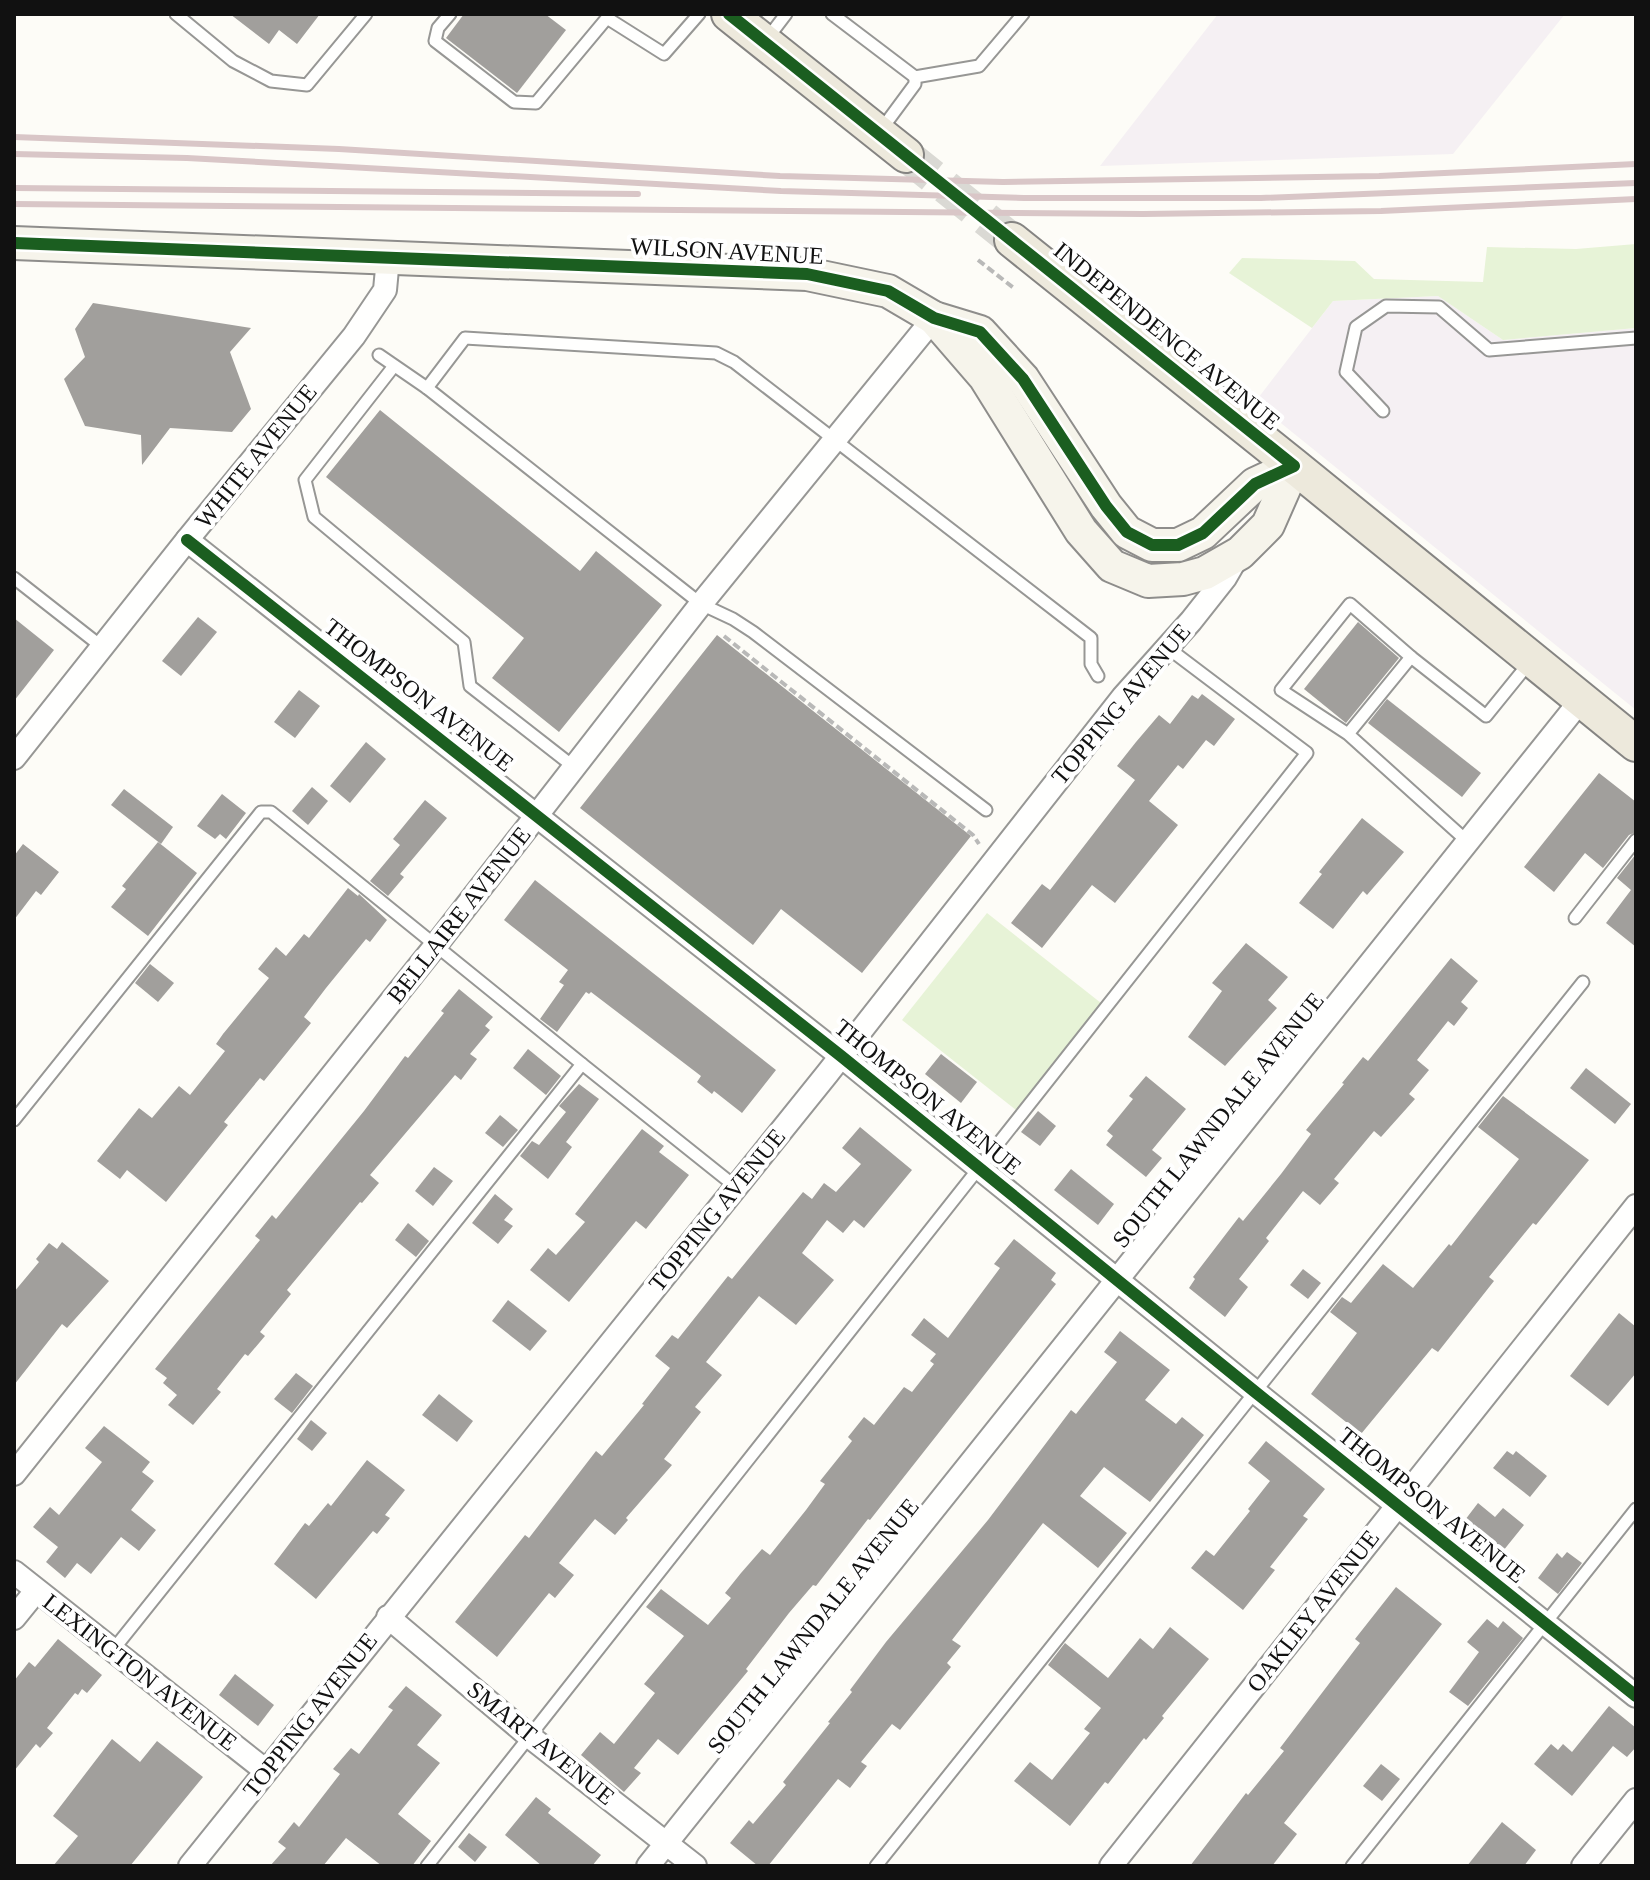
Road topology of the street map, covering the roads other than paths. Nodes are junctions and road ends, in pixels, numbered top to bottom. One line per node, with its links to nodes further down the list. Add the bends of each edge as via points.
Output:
1 (176, 14): 2 (lane, via 233,61 271,81 307,85)
2 (366, 14)
3 (450, 14): 9 (lane, via 435,41 514,102 536,103)
4 (699, 14): 9 (lane, via 664,54)
5 (729, 14): 10 (main road)
6 (786, 14): 10 (lane)
7 (832, 14): 11 (lane)
8 (1023, 14): 11 (lane, via 979,66)
9 (605, 16)
10 (765, 43): 12 (main road)
11 (915, 77): 12 (lane)
12 (879, 133): 13 (main road)
13 (906, 155)
14 (1012, 240): 24 (main road, INDEPENDENCE AVENUE)
15 (17, 247): 16 (main road, WILSON AVENUE)
16 (388, 258): 17 (main road, WILSON AVENUE, via 807,274 888,291); 25 (street, WHITE AVENUE, via 385,290 354,336)
17 (934, 318): 23 (street, BELLAIRE AVENUE); 24 (main road, WILSON AVENUE, via 980,332 1023,379 1106,506 1127,532 1152,545 1178,545 1203,533 1255,484); 26 (main road, WILSON AVENUE, via 985,377 1081,531 1112,566 1148,581 1183,579)
18 (1636, 338): 22 (lane, via 1489,350 1439,307 1386,306 1356,327 1346,372)
19 (379, 355): 20 (lane)
20 (394, 366): 21 (lane); 38 (lane, via 305,480 314,517 464,642 470,686)
21 (427, 388): 23 (lane, via 465,338 716,353); 28 (lane)
22 (1383, 411)
23 (835, 440): 28 (street, BELLAIRE AVENUE); 33 (lane, via 1091,638 1091,664)
24 (1294, 466): 26 (main road, WILSON AVENUE, via 1268,525); 32 (main road, INDEPENDENCE AVENUE)
25 (187, 540): 29 (street, WHITE AVENUE); 40 (street, THOMPSON AVENUE)
26 (1240, 553): 30 (street, TOPPING AVENUE)
27 (14, 578): 29 (lane)
28 (701, 604): 38 (street, BELLAIRE AVENUE); 39 (lane, via 753,632)
29 (102, 647): 37 (street, WHITE AVENUE)
30 (1168, 648): 46 (street, TOPPING AVENUE, via 1123,697); 49 (lane, via 1307,753)
31 (1411, 657): 32 (lane, via 1486,716); 35 (lane); 35 (lane, via 1350,604 1281,690)
32 (1531, 660): 34 (main road, INDEPENDENCE AVENUE)
33 (1098, 676)
34 (1581, 700): 36 (main road, INDEPENDENCE AVENUE); 42 (street, SOUTH LAWNDALE AVENUE)
35 (1348, 734): 42 (lane)
36 (1636, 744)
37 (14, 758)
38 (574, 767): 40 (street, BELLAIRE AVENUE)
39 (986, 810)
40 (537, 816): 44 (street, BELLAIRE AVENUE); 46 (street, THOMPSON AVENUE)
41 (1636, 840): 43 (lane)
42 (1468, 842): 52 (street, SOUTH LAWNDALE AVENUE)
43 (1575, 918)
44 (436, 945): 47 (lane); 48 (lane, via 271,812 261,812); 54 (street, BELLAIRE AVENUE)
45 (1583, 982): 53 (lane)
46 (841, 1056): 49 (street, THOMPSON AVENUE); 50 (street, TOPPING AVENUE)
47 (582, 1064): 50 (lane); 62 (lane)
48 (14, 1120)
49 (980, 1167): 52 (street, THOMPSON AVENUE); 64 (lane)
50 (736, 1187): 59 (street, TOPPING AVENUE)
51 (1636, 1206): 55 (street, OAKLEY AVENUE)
52 (1119, 1279): 53 (street, THOMPSON AVENUE); 67 (street, SOUTH LAWNDALE AVENUE)
53 (1254, 1391): 55 (street, THOMPSON AVENUE); 72 (lane)
54 (14, 1474)
55 (1397, 1505): 61 (street, THOMPSON AVENUE); 73 (street, OAKLEY AVENUE)
56 (1636, 1509): 61 (lane)
57 (14, 1572): 58 (street, LEXINGTON AVENUE)
58 (36, 1591): 60 (street); 62 (street, LEXINGTON AVENUE)
59 (388, 1617): 64 (street, SMART AVENUE); 65 (street, TOPPING AVENUE)
60 (14, 1618)
61 (1545, 1623): 63 (street, THOMPSON AVENUE); 74 (lane)
62 (113, 1650): 65 (street, LEXINGTON AVENUE)
63 (1636, 1696)
64 (529, 1736): 67 (street, SMART AVENUE); 69 (lane)
65 (266, 1771): 68 (street, TOPPING AVENUE)
66 (1636, 1800): 75 (street)
67 (667, 1843): 70 (street, SOUTH LAWNDALE AVENUE); 71 (street, SMART AVENUE)
68 (190, 1866)
69 (427, 1866)
70 (648, 1866)
71 (695, 1866)
72 (876, 1866)
73 (1111, 1866)
74 (1352, 1866)
75 (1583, 1866)

